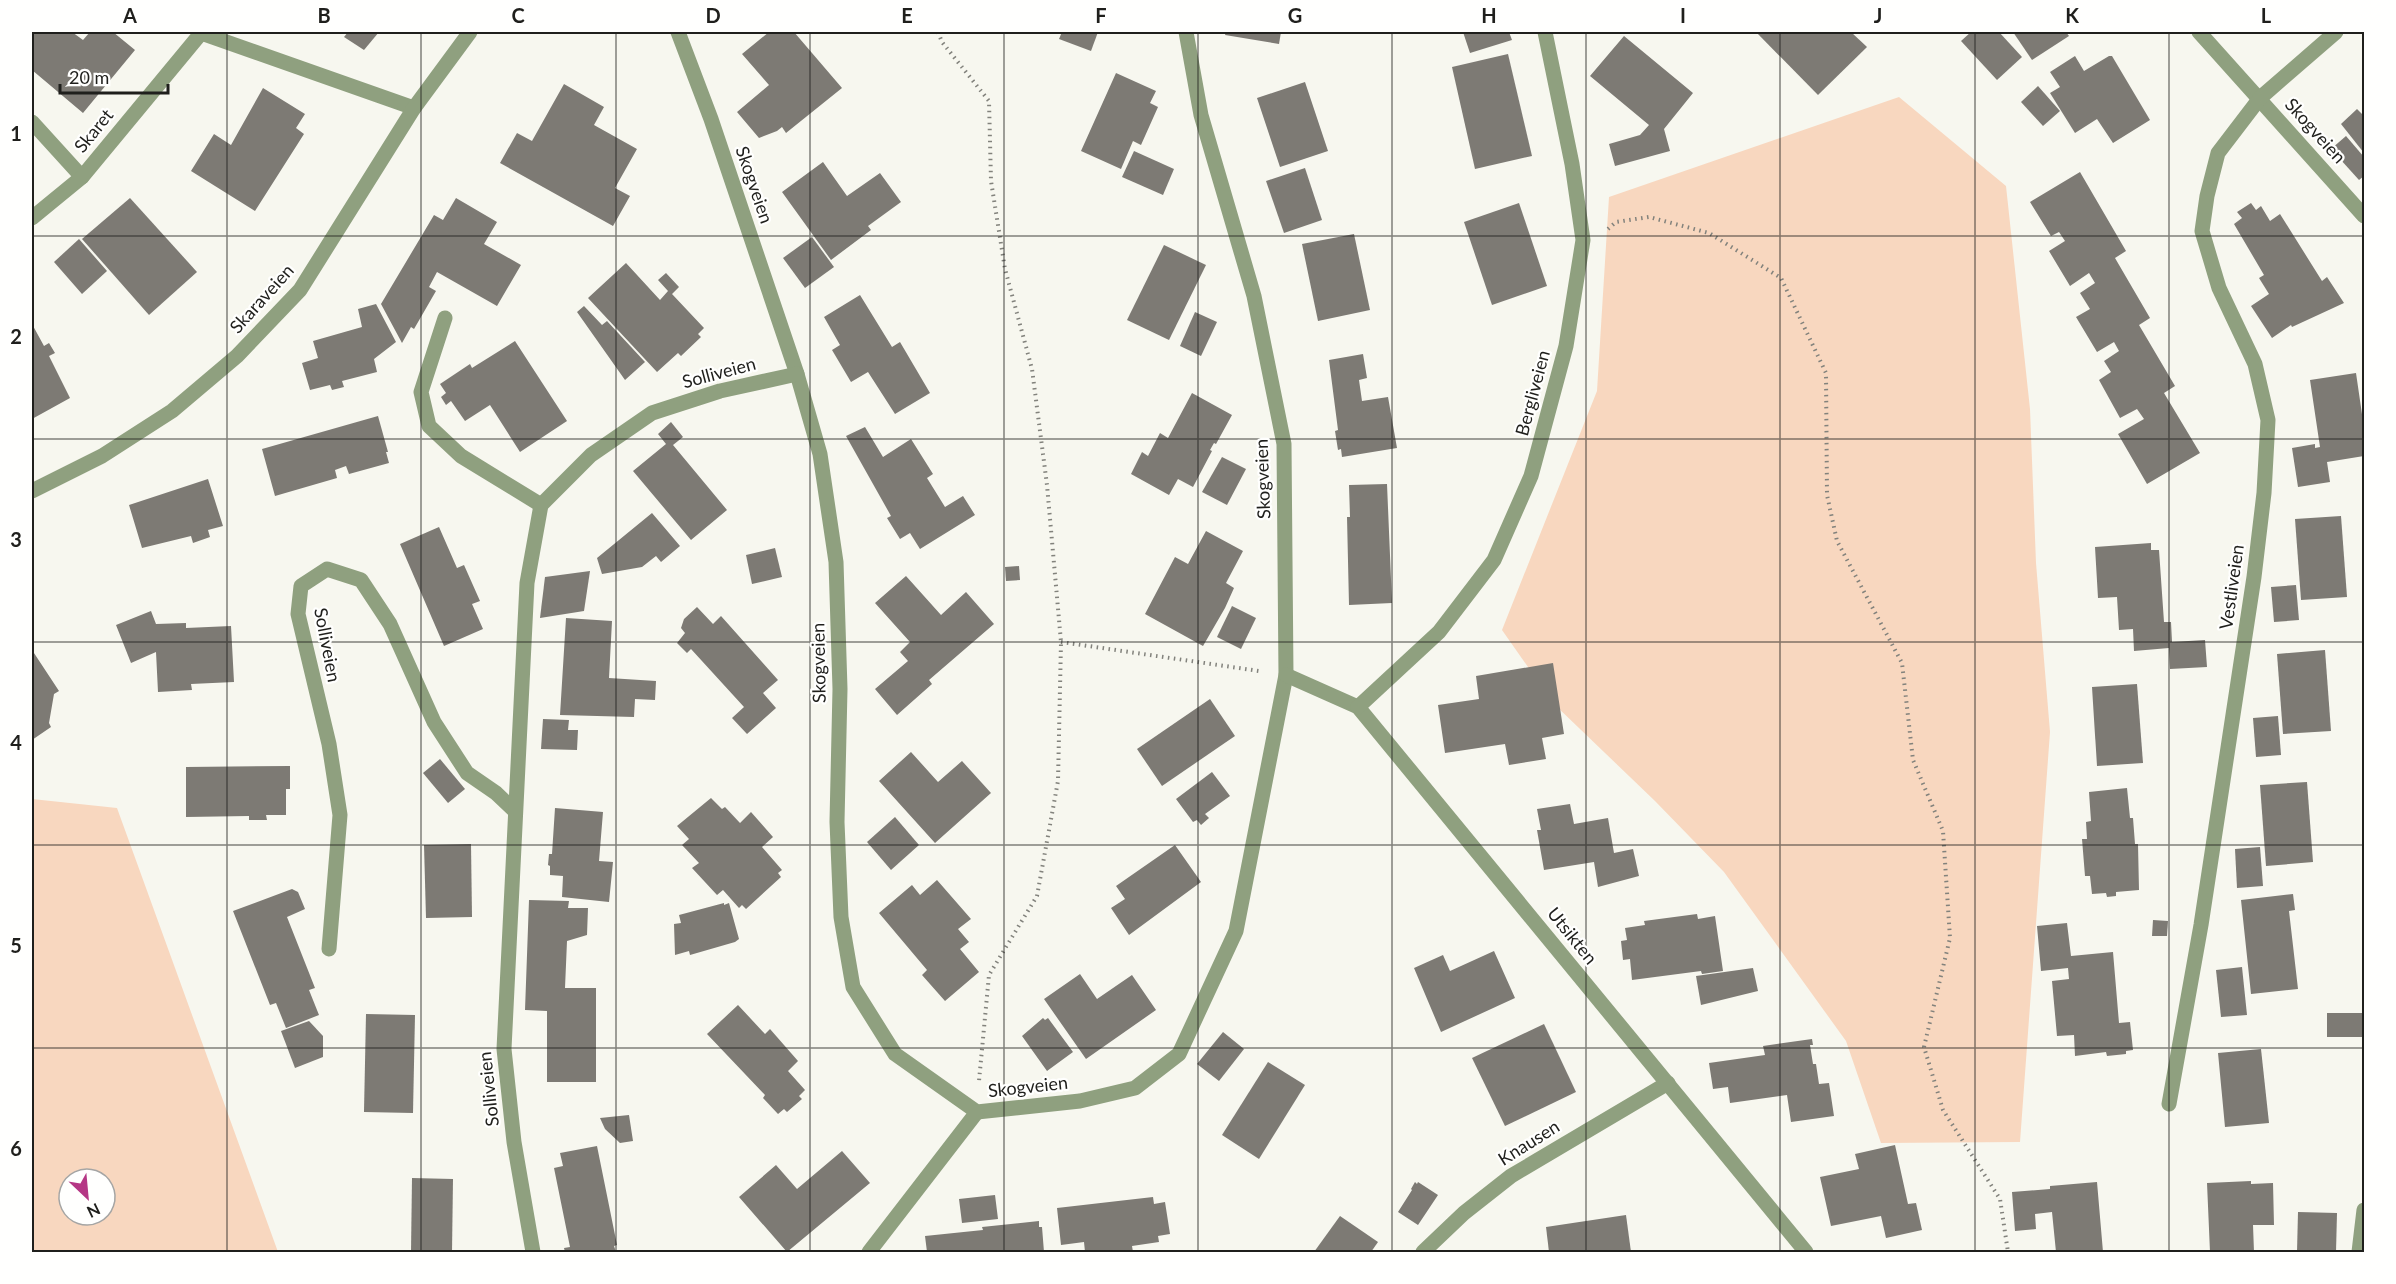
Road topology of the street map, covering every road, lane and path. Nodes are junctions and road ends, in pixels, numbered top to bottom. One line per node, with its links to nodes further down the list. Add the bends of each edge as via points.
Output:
1 (202, 32): 10 (street, Skaret); 12 (street, Skaret)
2 (470, 32): 10 (street, Skaraveien)
3 (678, 32): 17 (street, Skogveien)
4 (938, 32): 20 (path, via 989,101 991,182 1005,269 1032,369)
5 (1186, 32): 21 (street, Skogveien, via 1201,115 1254,296 1284,444)
6 (1545, 32): 15 (street, Bergliveien, via 1575,186 1583,240)
7 (2199, 32): 9 (street, Skogveien)
8 (2336, 32): 9 (street, Skogveien)
9 (2260, 98): 13 (street, Skogveien); 26 (street, Vestliveien, via 2218,153 2202,231 2219,288 2255,364 2268,420 2265,493 2254,577 2201,925)
10 (414, 108): 18 (street, Skaraveien, via 300,290 237,356 172,411 102,456)
11 (32, 122): 12 (street)
12 (82, 177): 14 (street, Skaret)
13 (2364, 216)
14 (32, 218)
15 (1580, 257): 22 (street, Bergliveien, via 1566,346 1531,476 1494,560 1439,632); 33 (path, via 1616,222 1649,217 1709,233 1781,278 1826,373 1827,495 1837,541 1902,663 1913,760 1943,831 1950,938 1924,1047 1943,1110 2000,1199)
16 (445, 318): 19 (street, via 421,392 429,426 461,456)
17 (797, 374): 19 (street, Solliveien, via 720,391 652,413 591,455); 27 (street, Skogveien, via 820,454 836,562 840,689 838,846 841,917 853,987 895,1054)
18 (32, 491)
19 (541, 505): 23 (street, Solliveien, via 527,583)
20 (1061, 642): 21 (path); 27 (path, via 1058,781 1037,896 988,975)
21 (1286, 675): 22 (street, Utsikten); 27 (street, Skogveien, via 1236,931 1179,1054 1135,1088 1080,1101)
22 (1359, 707): 25 (street, Utsikten)
23 (515, 811): 24 (street, Solliveien, via 467,772 434,723 390,624 361,580 327,569 301,586 298,614 329,744 340,815); 29 (street, Solliveien, via 504,1049 514,1142)
24 (329, 949)
25 (1668, 1083): 31 (street, Knausen, via 1511,1176); 32 (street, Utsikten)
26 (2169, 1104)
27 (977, 1112): 30 (street)
28 (2364, 1210): 34 (street)
29 (533, 1252)
30 (869, 1252)
31 (1423, 1252)
32 (1806, 1252)
33 (2008, 1252)
34 (2359, 1252)

